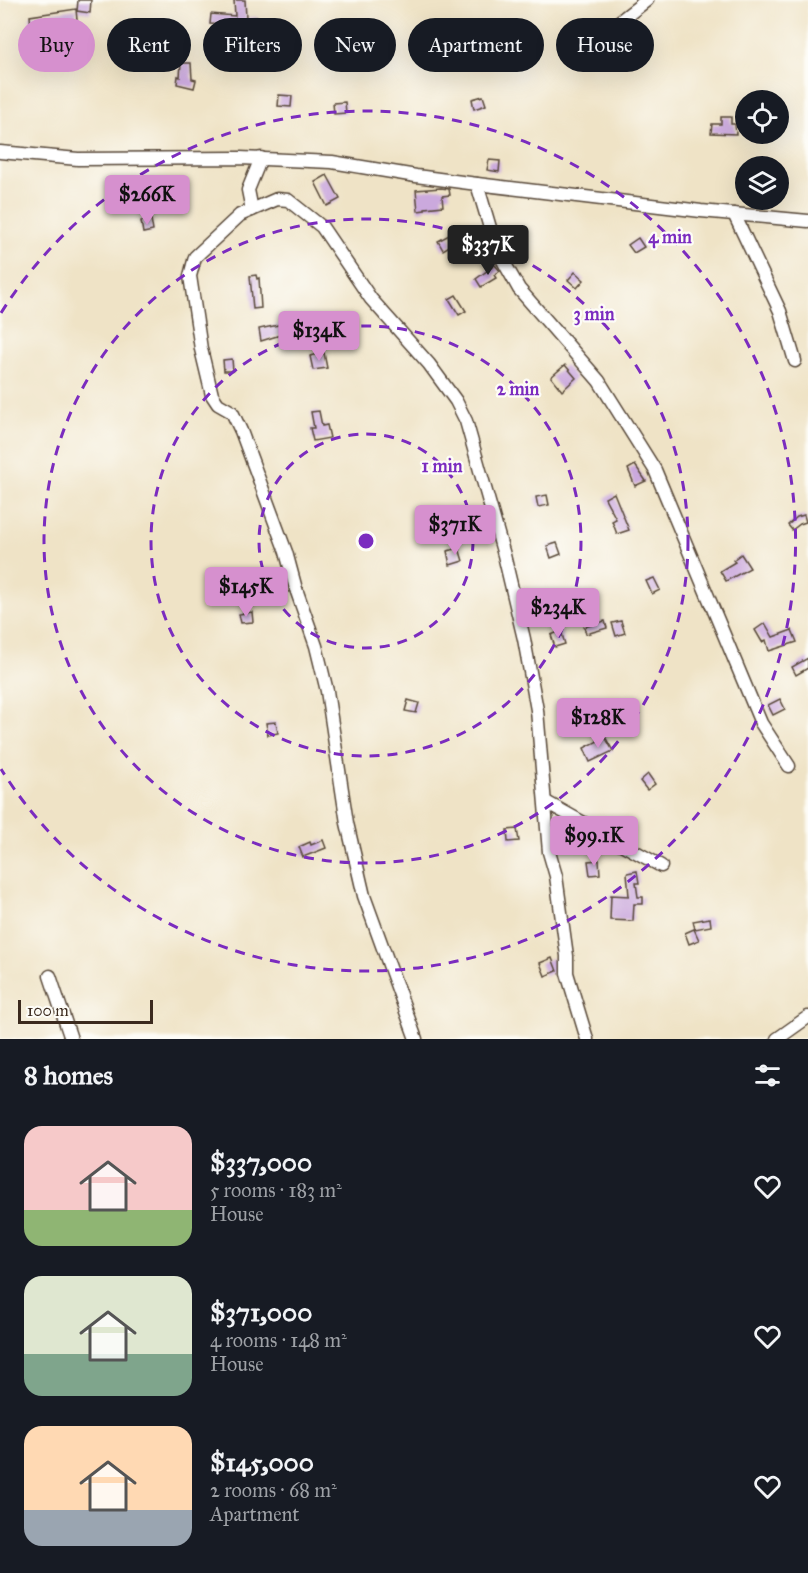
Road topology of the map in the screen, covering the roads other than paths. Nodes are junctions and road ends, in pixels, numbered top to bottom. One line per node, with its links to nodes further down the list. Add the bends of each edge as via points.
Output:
1 (647, 0): 2 (street)
2 (624, 18)
3 (0, 153): 4 (street, via 78,159)
4 (261, 158): 5 (street, via 332,162); 6 (street, via 248,190)
5 (477, 184): 7 (street); 10 (street, via 496,248 519,289 599,381 655,470 761,723)
6 (252, 210): 11 (street, via 270,201 288,200 322,227 371,299 429,364 461,410 471,433 524,639 537,710); 16 (street, via 240,215 206,245 191,266 201,349 212,395 232,412 241,431 316,646 364,896)
7 (734, 214): 8 (street); 9 (street, via 780,311)
8 (808, 221)
9 (795, 361)
10 (789, 766)
11 (546, 802): 12 (street); 17 (street, via 549,852 556,876 567,973)
12 (661, 866)
13 (50, 975): 15 (street)
14 (808, 1017): 18 (street)
15 (71, 1039)
16 (416, 1039)
17 (588, 1039)
18 (777, 1039)

